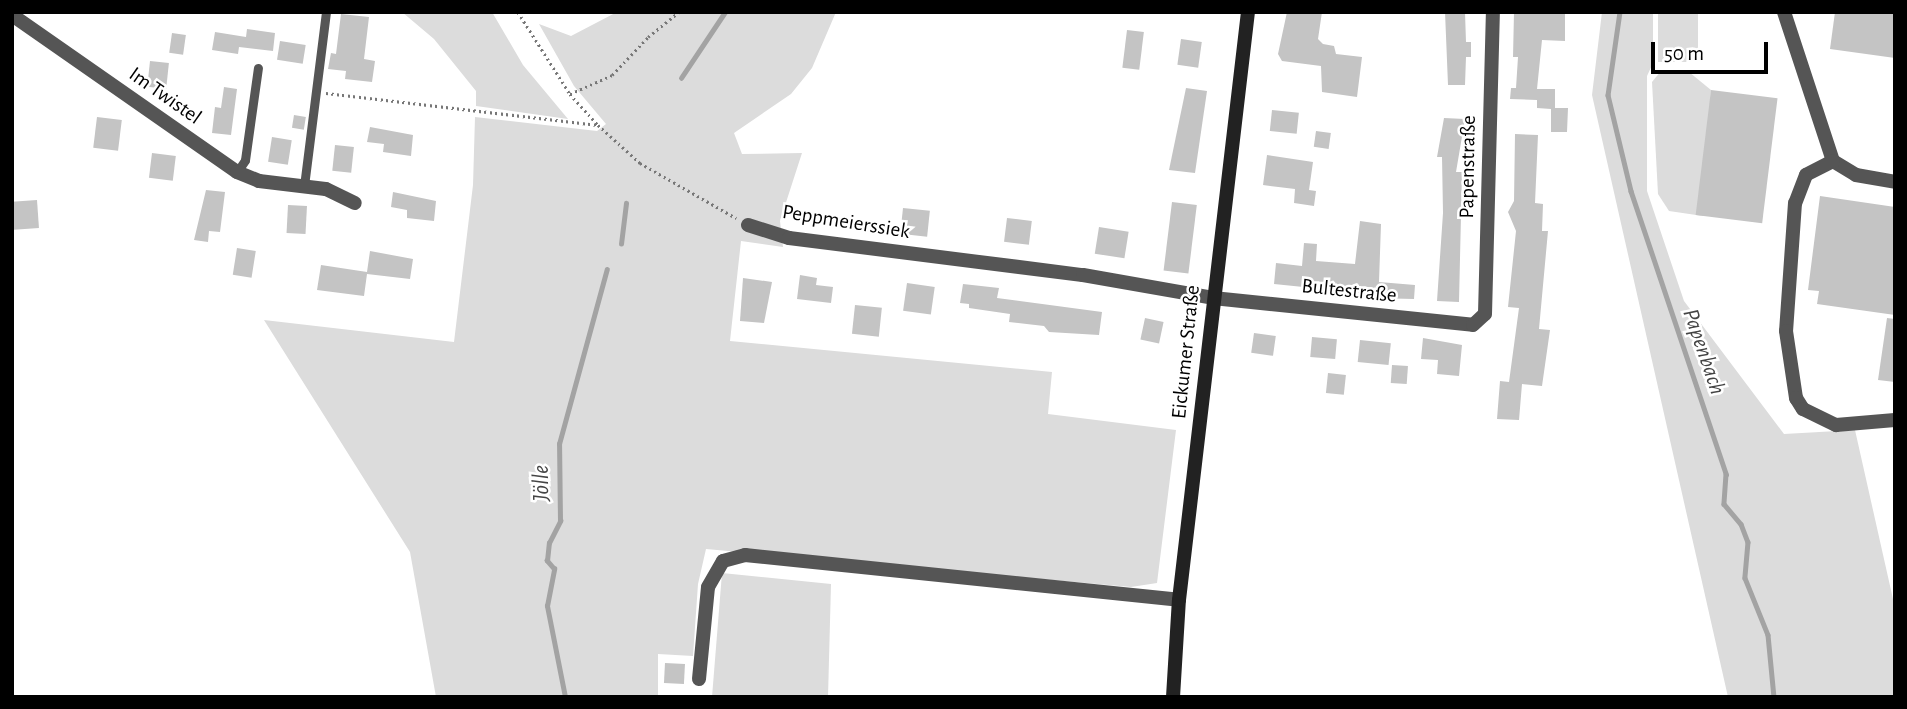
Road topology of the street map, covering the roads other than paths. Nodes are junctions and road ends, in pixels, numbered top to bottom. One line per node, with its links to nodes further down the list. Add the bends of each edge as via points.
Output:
1 (326, 12): 10 (lane)
2 (1248, 12): 13 (main road, Eickumer Straße)
3 (1493, 12): 14 (street, Papenstraße)
4 (1784, 12): 7 (street)
5 (12, 15): 8 (street, Im Twistel)
6 (258, 68): 8 (lane, via 245,160)
7 (1833, 161): 9 (street, via 1856,176); 15 (street, via 1807,175 1795,203 1786,331 1796,398 1803,409 1836,425)
8 (237, 172): 10 (street, Im Twistel, via 259,181)
9 (1895, 182)
10 (304, 186): 11 (street, Im Twistel, via 326,189)
11 (355, 203)
12 (748, 225): 13 (street, Peppmeierssiek, via 789,238 1083,275)
13 (1213, 298): 14 (street, Bultestraße, via 1474,325); 16 (main road, Eickumer Straße)
14 (1482, 321)
15 (1895, 421)
16 (1179, 600): 17 (street, via 745,555 723,561 708,587); 18 (main road, Eickumer Straße)
17 (699, 679)
18 (1173, 697)

